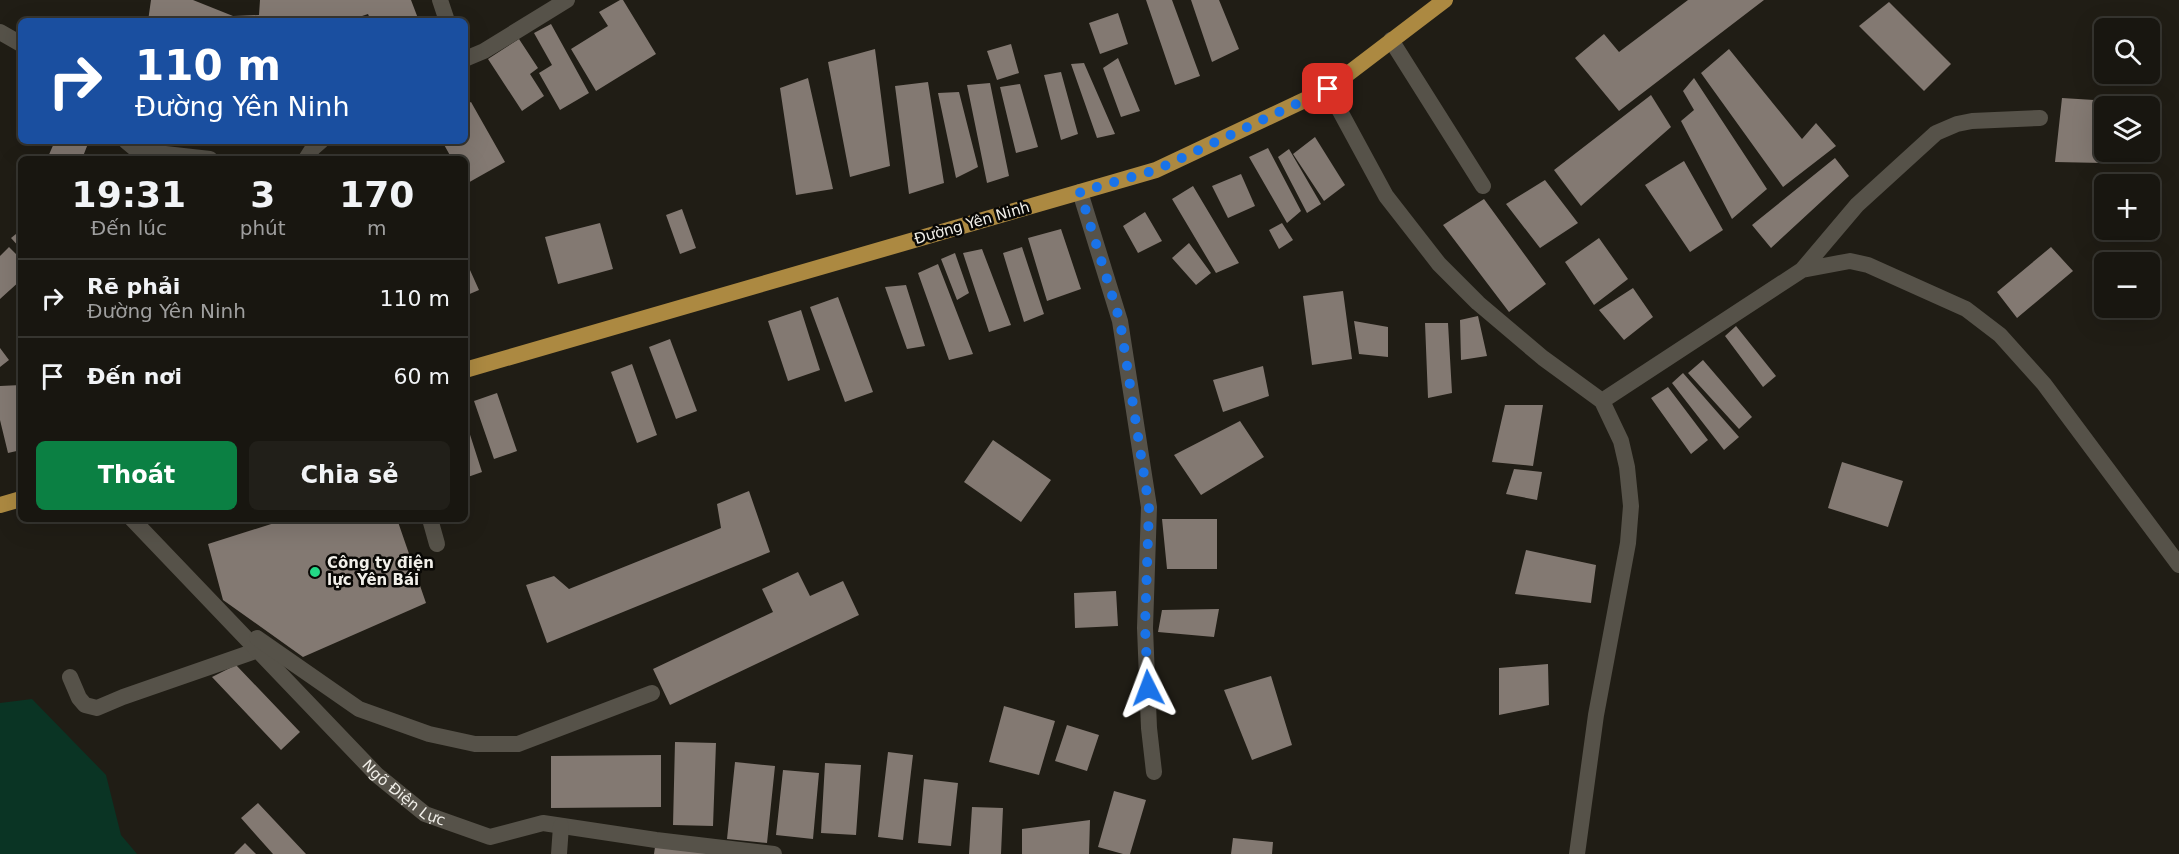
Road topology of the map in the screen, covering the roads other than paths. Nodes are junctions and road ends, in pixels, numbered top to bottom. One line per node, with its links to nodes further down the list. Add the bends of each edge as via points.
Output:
1 (440, 0): 4 (street)
2 (567, 0): 8 (street)
3 (1445, 0): 6 (main road, Đường Yên Ninh)
4 (446, 18)
5 (0, 32): 7 (street)
6 (1391, 40): 9 (main road, Đường Yên Ninh); 15 (street)
7 (18, 42)
8 (468, 58)
9 (1328, 89): 16 (main road, Đường Yên Ninh, via 1156,170); 19 (street, via 1386,196 1439,264 1543,358)
10 (2040, 118): 17 (street, via 1972,121 1936,133 1857,205)
11 (130, 144): 13 (street, via 138,151)
12 (318, 144): 14 (street)
13 (183, 156)
14 (308, 156)
15 (1483, 186)
16 (1080, 192): 18 (main road, Đường Yên Ninh); 30 (street, via 1120,321 1149,507 1145,627)
17 (1802, 270): 19 (street); 25 (street, via 1850,261 1868,265 1966,309 2000,335 2044,384)
18 (468, 369)
19 (1602, 401): 34 (street, via 1625,458 1630,515)
20 (18, 500): 21 (main road)
21 (0, 505)
22 (135, 522): 26 (street, Ngõ Điện Lực)
23 (431, 522): 24 (street)
24 (438, 544)
25 (2179, 565)
26 (226, 616): 27 (street, Ngõ Điện Lực); 29 (street, via 358,709 429,734 475,744 518,744)
27 (258, 650): 28 (street, via 97,708 85,705); 31 (street, Ngõ Điện Lực, via 377,775 424,814 490,837 543,824)
28 (70, 677)
29 (652, 693)
30 (1154, 772)
31 (561, 826): 32 (street); 33 (street, Ngõ Điện Lực)
32 (559, 854)
33 (774, 854)
34 (1577, 854)

